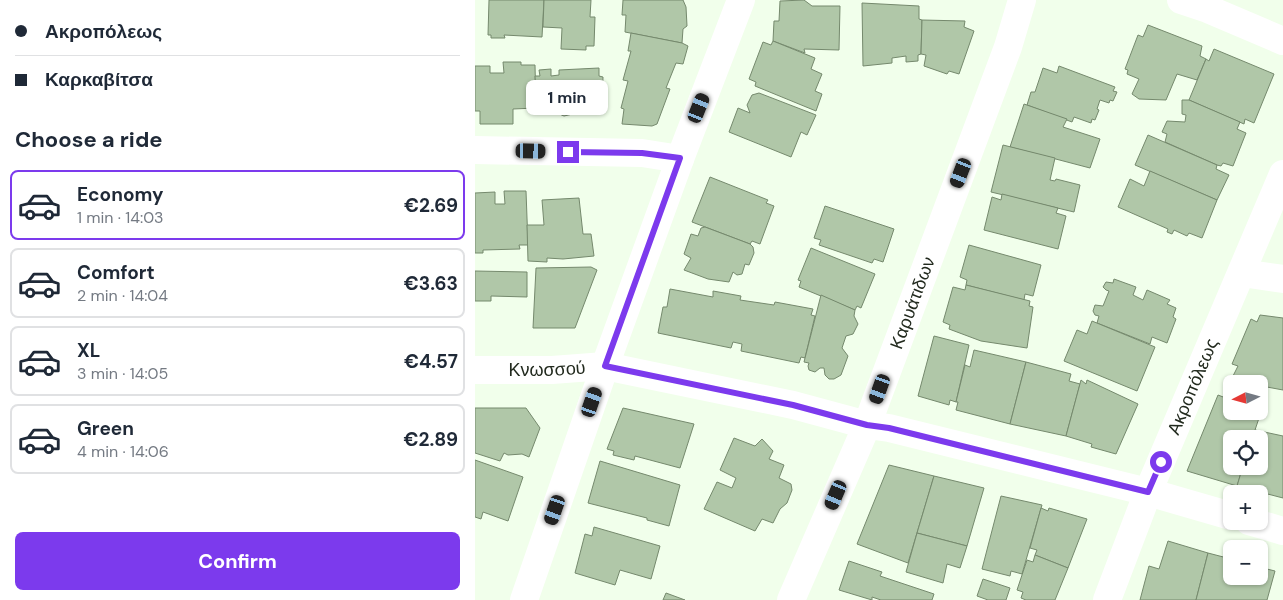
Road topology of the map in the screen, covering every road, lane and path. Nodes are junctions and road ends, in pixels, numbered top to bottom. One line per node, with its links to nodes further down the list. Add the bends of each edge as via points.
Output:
1 (741, 0): 6 (street)
2 (1022, 0): 12 (street, Καρυάτιδων, via 1005,56)
3 (1181, 0): 4 (street)
4 (1283, 41)
5 (475, 150): 6 (street, via 642,153)
6 (680, 158): 10 (street)
7 (1283, 174): 8 (street, Ακροπόλεως)
8 (1242, 273): 9 (street); 13 (street, Ακροπόλεως)
9 (1283, 279)
10 (605, 366): 11 (street, Κνωσσού); 12 (street, Κνωσσού, via 793,405); 17 (street)
11 (475, 370)
12 (867, 425): 13 (street, Κνωσσού); 18 (street, Καρυάτιδων)
13 (1148, 492): 14 (street, Κνωσσού); 19 (street, Ακροπόλεως)
14 (1223, 514)
15 (1268, 527): 16 (street)
16 (1283, 531)
17 (524, 600)
18 (791, 600)
19 (1107, 600)

